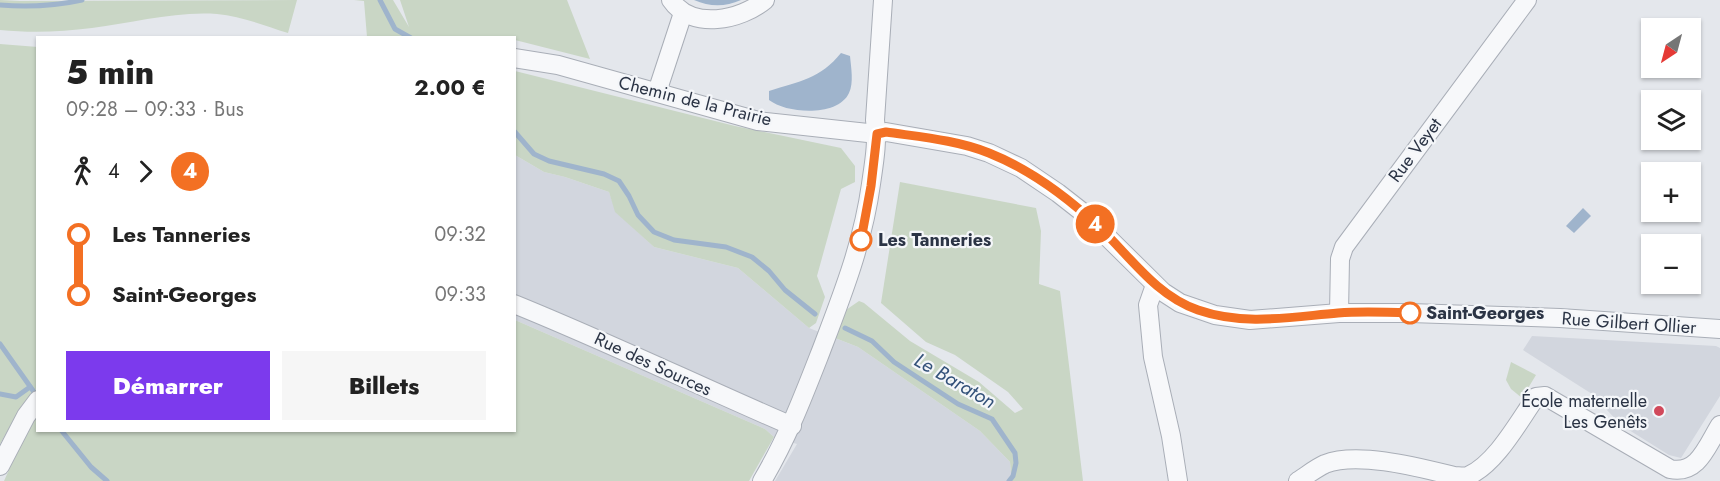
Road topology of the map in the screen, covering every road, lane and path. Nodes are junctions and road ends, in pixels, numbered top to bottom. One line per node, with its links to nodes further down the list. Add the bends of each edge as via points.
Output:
1 (765, 0): 4 (street, via 753,9 723,18 703,18)
2 (883, 0): 7 (street)
3 (1527, 0): 10 (street, Rue Veyet, via 1344,247 1340,259)
4 (677, 6): 6 (street)
5 (516, 57): 6 (street, Chemin de la Prairie)
6 (657, 92): 7 (street, Chemin de la Prairie, via 758,121)
7 (877, 134): 8 (street, Rue Gilbert Ollier, via 886,132 967,146 1021,168 1098,226); 14 (street, via 861,240)
8 (1155, 285): 10 (street, Rue Gilbert Ollier, via 1180,303 1231,319); 18 (street, via 1148,305 1153,357)
9 (516, 305): 14 (street, Rue des Sources)
10 (1339, 313): 11 (street, Rue Gilbert Ollier, via 1560,318)
11 (1720, 329)
12 (36, 403): 15 (street)
13 (1720, 425): 16 (street, via 1697,462)
14 (792, 426): 17 (street)
15 (0, 466)
16 (1675, 476): 19 (street, via 1670,469 1545,396 1536,397 1496,452 1466,477 1380,461 1347,460 1326,464)
17 (762, 481)
18 (1178, 481)
19 (1298, 481)

